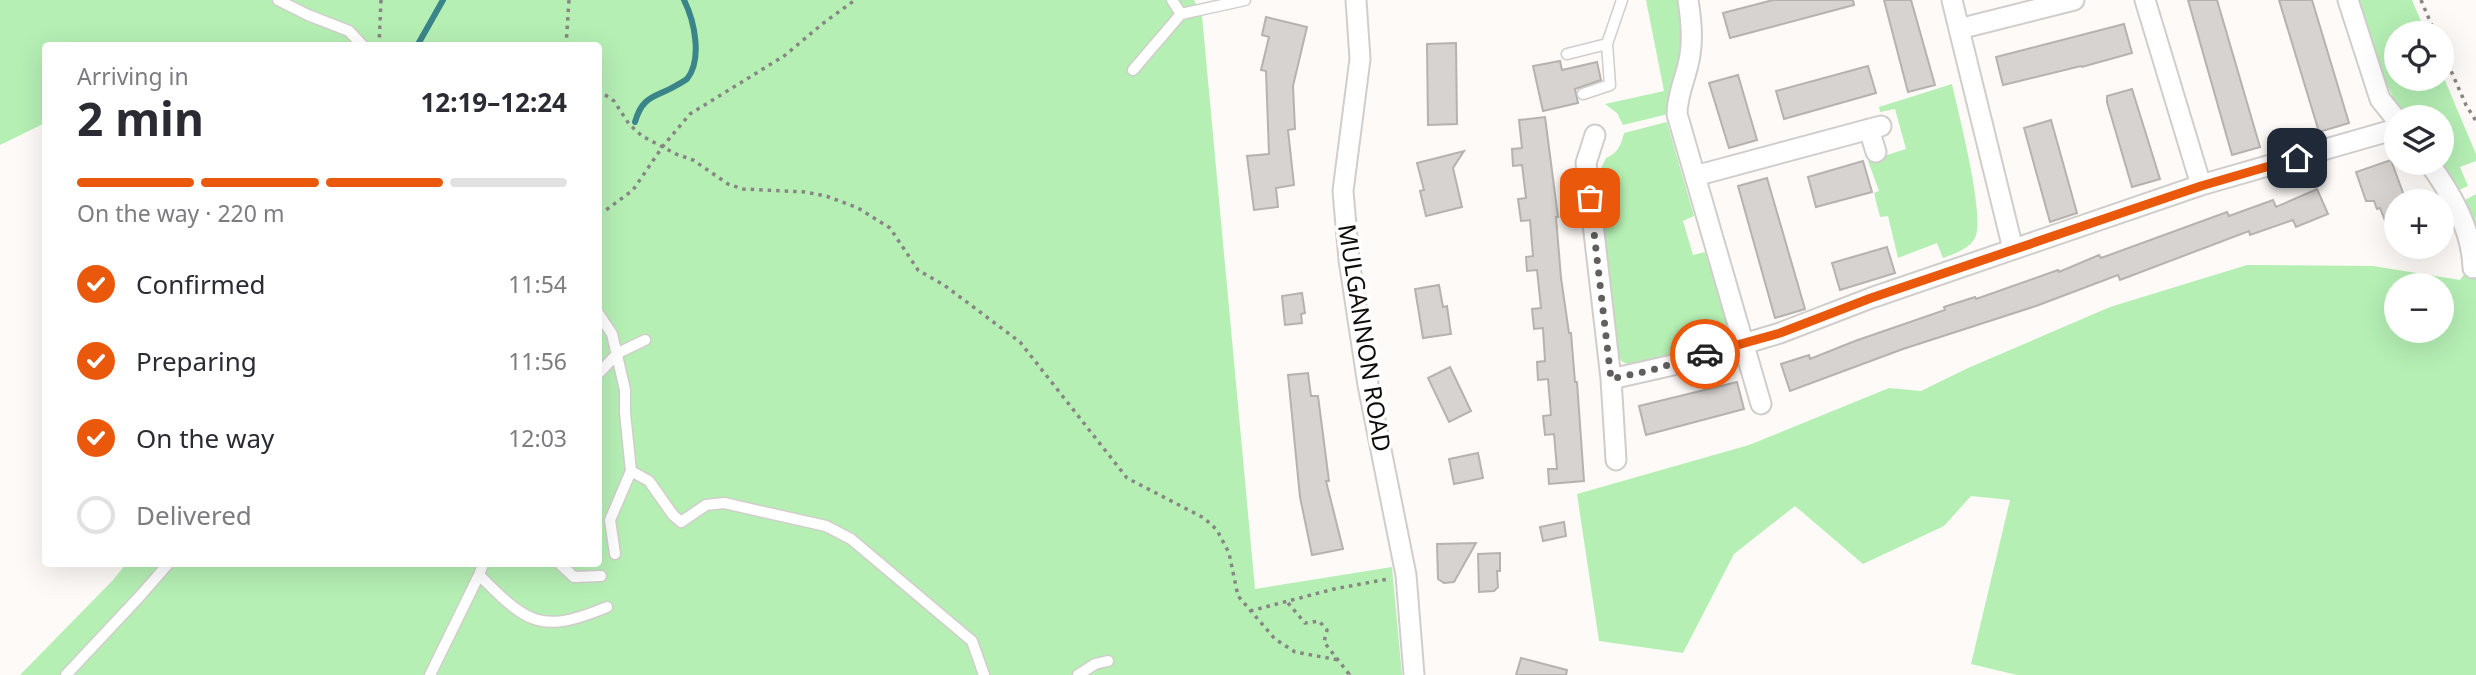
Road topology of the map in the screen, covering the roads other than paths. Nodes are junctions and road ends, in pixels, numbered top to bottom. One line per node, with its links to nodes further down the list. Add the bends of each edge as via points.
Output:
1 (278, 0): 13 (lane, via 349,31)
2 (1172, 0): 11 (lane)
3 (1245, 0): 11 (lane)
4 (1356, 0): 48 (street, MULGANNON ROAD, via 1360,59 1343,191 1368,385 1406,575)
5 (1622, 0): 14 (lane)
6 (1688, 0): 23 (street, via 1690,56 1677,114)
7 (1952, 0): 12 (street)
8 (2074, 0): 12 (street)
9 (2145, 0): 24 (street)
10 (2348, 0): 18 (street)
11 (1181, 14): 16 (lane)
12 (1959, 29): 25 (street)
13 (359, 42)
14 (1606, 44): 15 (lane); 17 (lane, via 1611,85)
15 (1567, 54)
16 (1133, 70)
17 (1583, 94)
18 (2385, 105)
19 (2384, 133): 24 (street)
20 (1595, 135): 32 (street, via 1586,163)
21 (1876, 152): 23 (street, via 1875,128)
22 (2438, 175): 26 (street, via 2451,194)
23 (1695, 176): 29 (street, via 1706,235)
24 (2201, 186): 25 (street)
25 (2013, 249): 29 (street, via 1925,272 1780,333)
26 (2474, 258)
27 (602, 319): 30 (lane)
28 (645, 340): 30 (lane)
29 (1744, 343): 32 (street); 33 (street)
30 (618, 353): 31 (lane); 35 (lane)
31 (602, 370)
32 (1611, 379): 34 (street)
33 (1761, 404)
34 (1616, 460)
35 (631, 471): 36 (lane, via 610,520); 46 (lane, via 649,481 681,522 706,505 724,503 826,526 851,539 972,641)
36 (615, 554)
37 (165, 567): 44 (lane)
38 (482, 567): 40 (lane)
39 (563, 567): 41 (lane, via 574,577)
40 (479, 575): 42 (lane, via 532,620 555,623); 45 (lane)
41 (601, 576)
42 (607, 607)
43 (1108, 661): 47 (lane)
44 (66, 675)
45 (430, 675)
46 (984, 675)
47 (1078, 675)
48 (1414, 675)

